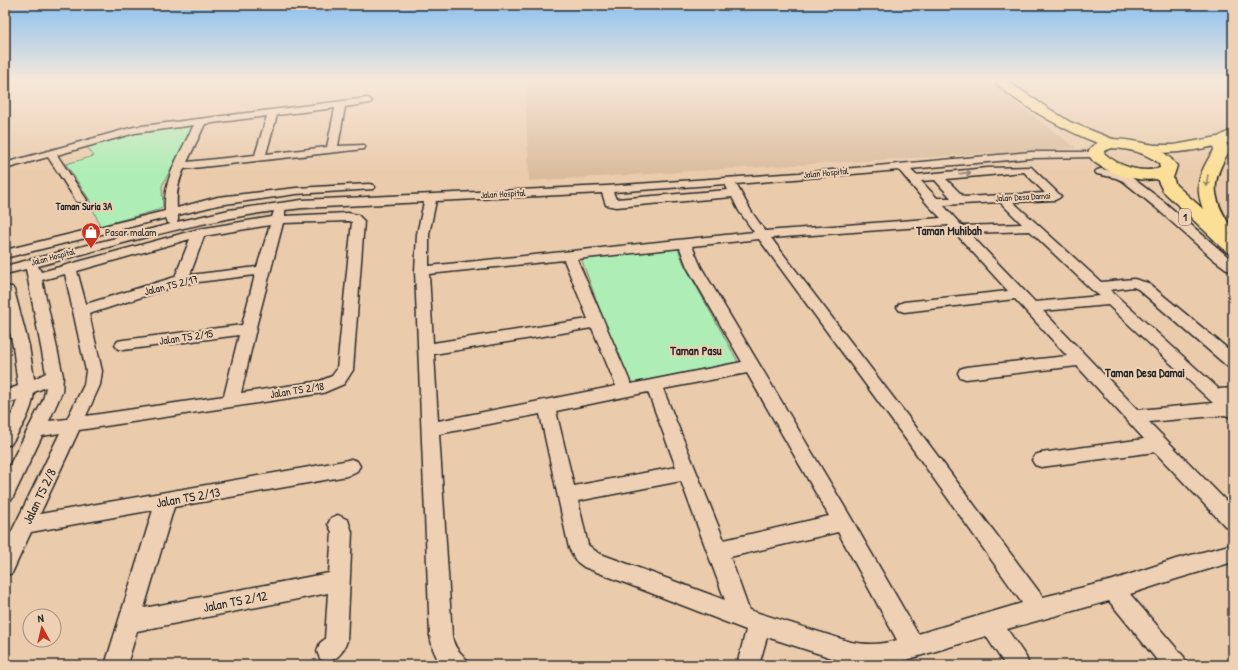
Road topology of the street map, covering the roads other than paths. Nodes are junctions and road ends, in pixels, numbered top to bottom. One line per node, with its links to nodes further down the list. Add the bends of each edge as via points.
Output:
1 (279, 111): 4 (street)
2 (340, 111): 11 (street)
3 (1042, 111): 8 (main road, 1, via 1090,137); 13 (main road, 1)
4 (273, 112): 5 (street); 14 (street)
5 (201, 122): 12 (street, via 134,130); 18 (street)
6 (1233, 133): 7 (main road)
7 (1221, 143): 9 (main road, via 1174,150); 16 (main road, via 1206,150 1173,156); 38 (highway, one-way to 38, via 1222,150 1208,173 1206,193 1214,213)
8 (1110, 144): 9 (highway, 1); 13 (highway, via 1099,146)
9 (1136, 146): 16 (highway, 1, via 1152,152)
10 (360, 147): 11 (street)
11 (332, 150): 14 (street)
12 (51, 153): 17 (street); 27 (street)
13 (1096, 153): 15 (street, Jalan Hospital); 21 (highway, 1, via 1105,163)
14 (259, 158): 18 (street)
15 (1007, 158): 19 (street, Jalan Hospital); 21 (street, Jalan Hospital, via 1085,161)
16 (1165, 165): 21 (highway, 1, via 1158,174); 40 (highway, 1, via 1165,178 1171,189)
17 (5, 166)
18 (180, 166): 31 (street, via 173,180)
19 (901, 166): 23 (street); 25 (street, Jalan Hospital)
20 (1100, 172): 44 (street, via 1127,179)
21 (1129, 172): 43 (highway, 1, via 1156,189)
22 (938, 177): 23 (street, Jalan Desa Damai); 28 (street); 29 (street, Jalan Desa Damai, one-way to 29, via 1027,169 1055,194 1050,197)
23 (912, 179): 30 (street)
24 (369, 187): 31 (street, via 270,194)
25 (732, 187): 26 (street, Jalan Hospital, via 607,189); 37 (street)
26 (431, 198): 32 (street, Jalan Hospital, via 329,202); 49 (street, via 423,234)
27 (81, 200)
28 (960, 200): 29 (street, Jalan Desa Damai); 30 (street, Jalan Desa Damai)
29 (1006, 203): 30 (street); 35 (street)
30 (936, 205): 34 (street)
31 (171, 211): 33 (street); 41 (street)
32 (279, 213): 33 (street, Jalan Hospital, via 229,214); 36 (street); 48 (street); 73 (street, Jalan TS 2/18, via 348,217 358,221 345,370 338,380 323,387)
33 (173, 226): 47 (street, Jalan Hospital)
34 (954, 226): 35 (street); 37 (street); 53 (street)
35 (1032, 227): 51 (street)
36 (199, 233): 45 (street); 50 (street)
37 (762, 235): 39 (street); 97 (street)
38 (1233, 241)
39 (685, 244): 42 (street); 66 (street, via 694,267)
40 (1233, 247)
41 (5, 254)
42 (569, 256): 49 (street); 59 (street)
43 (1233, 260)
44 (1233, 267)
45 (70, 268): 47 (street); 58 (street, Jalan TS 2/8)
46 (5, 270): 47 (street, Jalan Hospital)
47 (33, 270): 68 (street)
48 (263, 270): 50 (street, Jalan TS 2/17); 60 (street)
49 (422, 271): 63 (street)
50 (181, 280): 58 (street, Jalan TS 2/17)
51 (1097, 286): 54 (street); 65 (street, via 1134,283 1143,286)
52 (5, 290): 55 (street)
53 (1019, 294): 56 (street); 57 (street)
54 (1111, 300): 57 (street); 74 (street, via 1216,396)
55 (8, 307): 61 (street)
56 (904, 307)
57 (1031, 307): 64 (street)
58 (81, 311): 77 (street, Jalan TS 2/8, via 94,371 92,385)
59 (598, 322): 63 (street); 71 (street)
60 (250, 328): 62 (street, Jalan TS 2/15); 73 (street)
61 (11, 332): 70 (street, via 22,357)
62 (123, 346)
63 (425, 350): 78 (street)
64 (1080, 360): 67 (street); 76 (street)
65 (1233, 362)
66 (752, 366): 69 (street); 89 (street)
67 (966, 373)
68 (55, 376): 70 (street); 79 (street, via 54,392)
69 (653, 385): 71 (street); 84 (street)
70 (26, 389): 72 (street); 80 (street, via 24,406)
71 (626, 390): 75 (street)
72 (5, 398)
73 (231, 400): 77 (street, Jalan TS 2/18)
74 (1231, 405): 76 (street)
75 (547, 407): 78 (street); 86 (street)
76 (1133, 417): 81 (street)
77 (73, 426): 79 (street, Jalan TS 2/18); 91 (street, Jalan TS 2/8)
78 (430, 428): 104 (street, via 441,636 443,648)
79 (37, 430): 85 (street)
80 (5, 440)
81 (1159, 444): 82 (street); 88 (street)
82 (1041, 460)
83 (351, 466): 87 (street, Jalan TS 2/13)
84 (687, 472): 86 (street); 92 (street)
85 (5, 493)
86 (567, 495): 98 (street, via 579,548 591,560)
87 (166, 500): 91 (street, Jalan TS 2/13); 99 (street)
88 (1233, 521)
89 (843, 522): 92 (street); 101 (street)
90 (338, 524): 95 (street, via 342,532)
91 (24, 525): 94 (street, Jalan TS 2/8)
92 (718, 551): 98 (street)
93 (1233, 553): 96 (street)
94 (5, 566)
95 (340, 581): 99 (street, Jalan TS 2/12); 102 (street, via 336,641)
96 (1113, 590): 97 (street); 107 (street)
97 (1039, 609): 100 (street)
98 (750, 620): 101 (street, via 865,656 888,654); 105 (street)
99 (130, 622): 103 (street)
100 (991, 624): 101 (street); 106 (street)
101 (913, 646)
102 (328, 651)
103 (116, 665)
104 (458, 665)
105 (748, 665)
106 (1018, 665)
107 (1176, 665)

